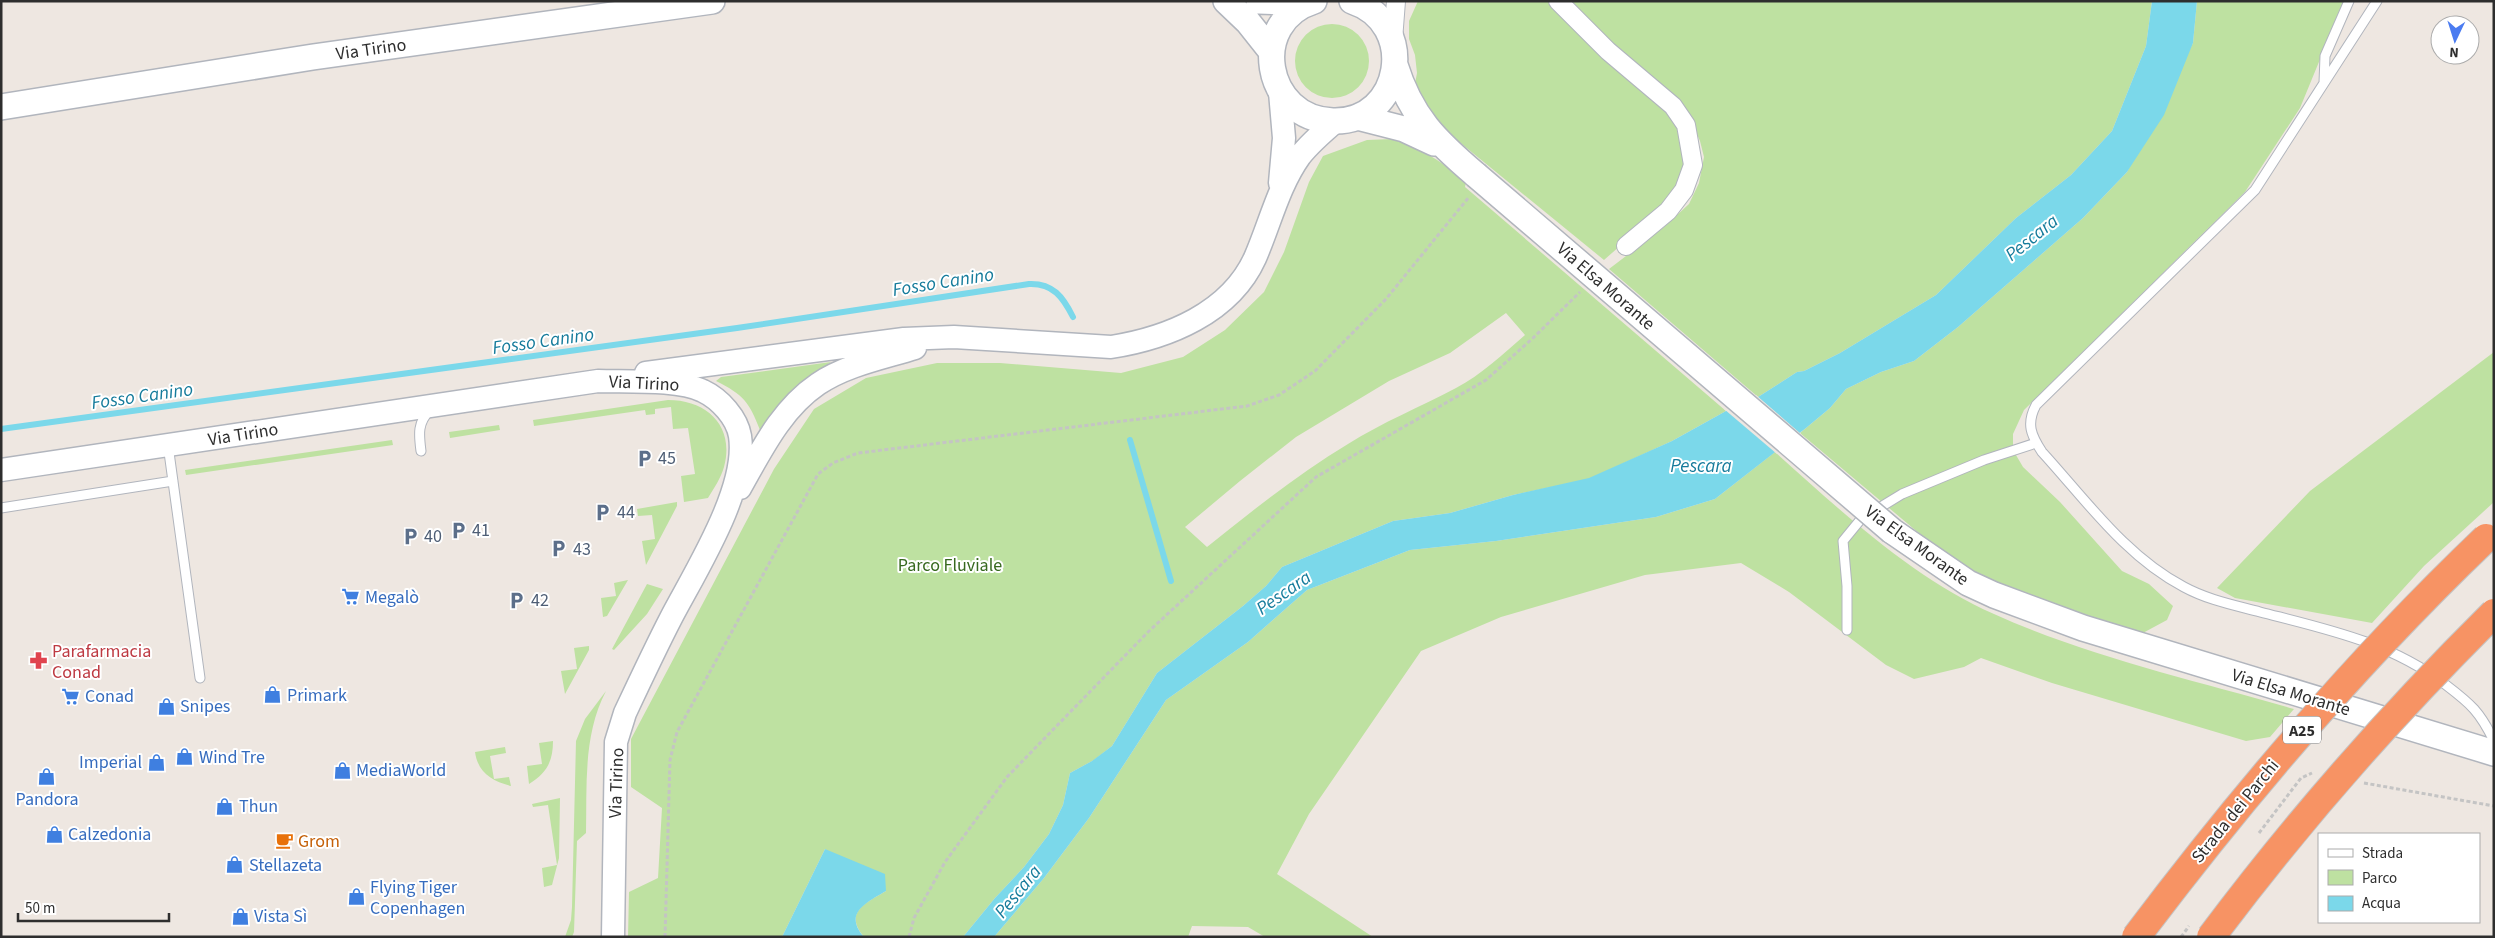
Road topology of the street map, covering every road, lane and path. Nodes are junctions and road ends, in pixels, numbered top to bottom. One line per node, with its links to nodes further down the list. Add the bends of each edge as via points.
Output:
1 (712, 1): 15 (main road, Via Tirino, via 313,57)
2 (1226, 1): 11 (main road)
3 (1259, 1): 8 (main road)
4 (1396, 1): 10 (street)
5 (1558, 1): 20 (street, via 1608,51 1673,106 1686,125 1693,165 1684,190 1668,212)
6 (2348, 1): 13 (lane, via 2325,56)
7 (2377, 1): 13 (lane)
8 (1310, 2): 11 (main road, via 1283,23)
9 (1361, 2): 10 (main road, via 1380,19)
10 (1392, 40): 12 (main road)
11 (1272, 51): 14 (main road, via 1272,72)
12 (1395, 65): 16 (main road, via 1379,102); 17 (main road, Via Elsa Morante, via 1415,114)
13 (2324, 83): 25 (lane, via 2254,190 2036,405 2029,428)
14 (1280, 92): 16 (main road, Via Elsa Morante, via 1309,117); 19 (street, via 1284,153)
15 (1, 107)
16 (1347, 119): 17 (main road, Via Elsa Morante, via 1404,129); 19 (street, via 1300,157)
17 (1445, 149): 18 (main road, Via Elsa Morante)
18 (1473, 185): 37 (main road, Via Elsa Morante, bridge, via 1892,531 1968,583 2029,608 2156,651); 39 (path, via 1386,299 1315,371 1279,395 1247,406 858,453 833,463 818,474 677,732 670,760)
19 (1272, 210): 22 (street, via 1255,258 1232,291 1203,315 1171,332 1111,347)
20 (1626, 246)
21 (1584, 288): 40 (path, via 1486,380 1316,477 1148,632 1007,777 944,862 914,918)
22 (954, 337): 23 (street, via 904,338); 30 (street, via 866,362 812,389 786,414)
23 (598, 381): 24 (street, Via Tirino); 30 (street, Via Tirino, via 686,385 716,399 733,419 740,434 740,459)
24 (435, 404): 26 (street, Via Tirino); 27 (lane, via 420,423)
25 (2036, 443): 34 (lane, via 1984,460 1902,494 1861,519 1843,542); 36 (lane, via 2124,542 2161,574 2212,599 2364,640 2428,671 2474,706)
26 (168, 445): 28 (street, Via Tirino); 29 (lane)
27 (421, 451)
28 (1, 470)
29 (173, 481): 31 (lane); 35 (lane)
30 (729, 506): 38 (street, Via Tirino, via 625,713 616,742)
31 (1, 508)
32 (2486, 538): 41 (highway, Strada dei Parchi / A25, bridge, via 2422,600 2299,734)
33 (2494, 613): 42 (highway, bridge, via 2358,756)
34 (1847, 630)
35 (200, 678)
36 (2494, 741)
37 (2494, 753)
38 (614, 937)
39 (665, 937)
40 (909, 937)
41 (2136, 937)
42 (2211, 937)

